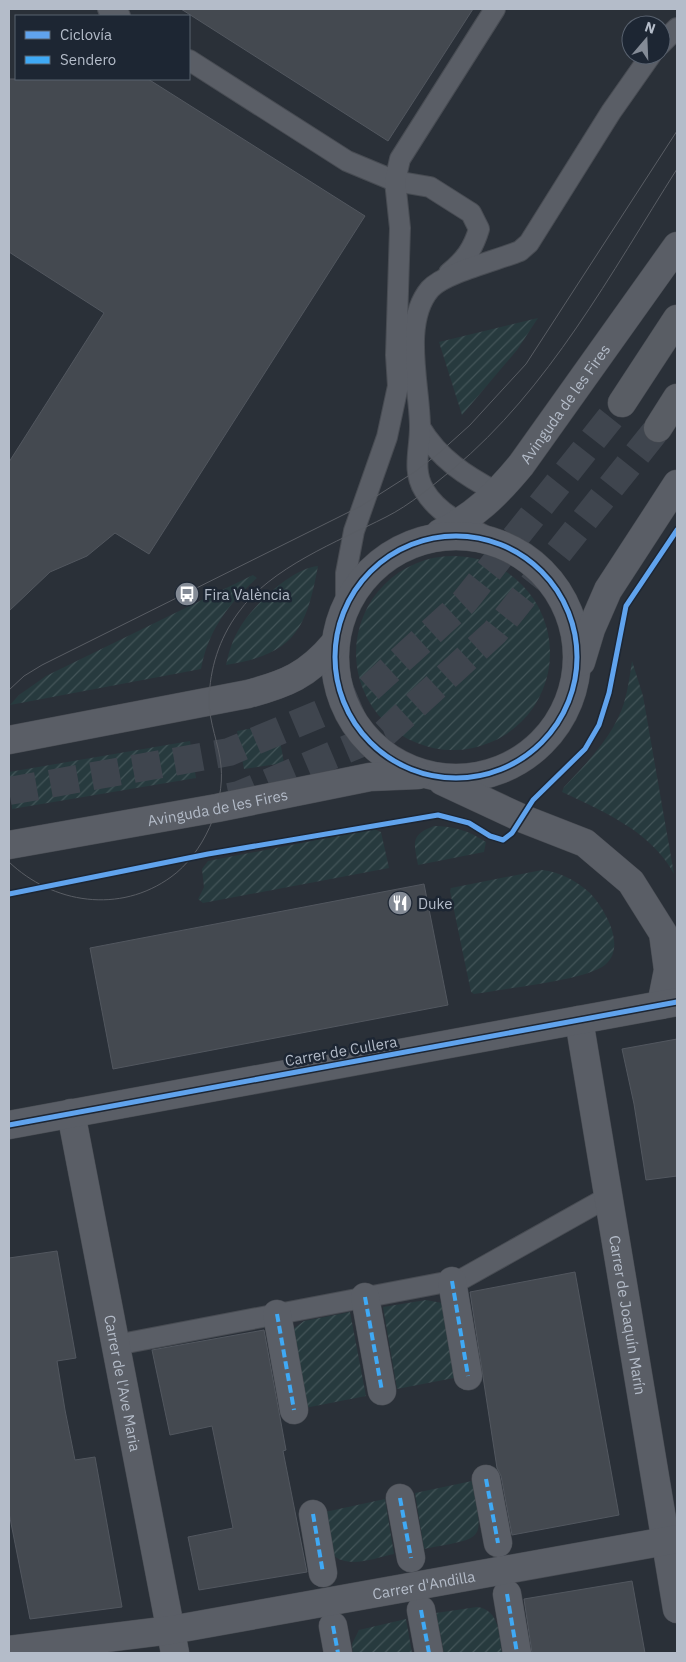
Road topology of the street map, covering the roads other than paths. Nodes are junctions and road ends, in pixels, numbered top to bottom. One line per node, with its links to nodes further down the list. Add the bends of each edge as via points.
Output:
1 (494, 9): 4 (lane, via 400,158)
2 (190, 61): 4 (lane, via 347,161)
3 (644, 65): 6 (lane, via 529,243 520,251)
4 (395, 181): 6 (lane, via 430,187 471,213 479,229 467,259); 17 (lane, via 400,228 396,346 398,386 387,437 354,531 346,573)
5 (677, 246): 13 (street, Avinguda de les Fires)
6 (442, 279): 10 (lane, via 426,295 416,320 414,350)
7 (677, 319): 9 (main road)
8 (677, 398): 11 (main road)
9 (622, 403)
10 (420, 428): 13 (lane, via 454,468); 14 (lane, via 416,471 420,482 431,500)
11 (658, 428)
12 (677, 484): 19 (street, via 608,590)
13 (498, 493): 14 (street, Avinguda de les Fires)
14 (461, 523): 15 (street, Avinguda de les Fires); 16 (lane)
15 (431, 537): 16 (street, via 467,534); 17 (street, Avinguda de les Fires, via 382,562 361,582)
16 (498, 542): 19 (street, via 530,560 556,586 570,616 577,648)
17 (346, 606): 18 (street, Avinguda de les Fires)
18 (334, 644): 20 (street, via 309,669 285,684); 21 (street, via 338,688 350,718 370,744 390,759)
19 (574, 683): 21 (street, via 563,714 544,742 518,762 487,775)
20 (9, 740)
21 (434, 778): 22 (street, Avinguda de les Fires, via 399,774 370,776 217,808); 23 (street, via 585,843 631,882 662,933)
22 (9, 845)
23 (669, 1003): 24 (street, Carrer de Cullera)
24 (579, 1020): 25 (street, Carrer de Cullera); 27 (street, Carrer de Joaquín Marín)
25 (71, 1113): 26 (street, Carrer de Cullera); 31 (street, Carrer de l'Ave Maria)
26 (9, 1125)
27 (608, 1197): 28 (lane, via 462,1279); 38 (street, Carrer de Joaquín Marín)
28 (452, 1281): 29 (lane); 32 (street)
29 (365, 1297): 30 (lane); 33 (street)
30 (277, 1314): 31 (lane); 34 (street)
31 (116, 1345): 46 (street, Carrer de l'Ave Maria)
32 (468, 1376)
33 (382, 1391)
34 (294, 1410)
35 (486, 1479): 39 (street)
36 (400, 1498): 40 (street)
37 (313, 1514): 41 (street)
38 (671, 1540): 43 (street, Carrer de Joaquín Marín); 46 (street, Carrer d'Andilla)
39 (498, 1543)
40 (411, 1558)
41 (323, 1573)
42 (507, 1594): 50 (street)
43 (677, 1609)
44 (421, 1610): 49 (street)
45 (333, 1626): 48 (street)
46 (173, 1641): 47 (street, Carrer d'Andilla)
47 (9, 1650)
48 (338, 1653)
49 (429, 1653)
50 (517, 1653)

